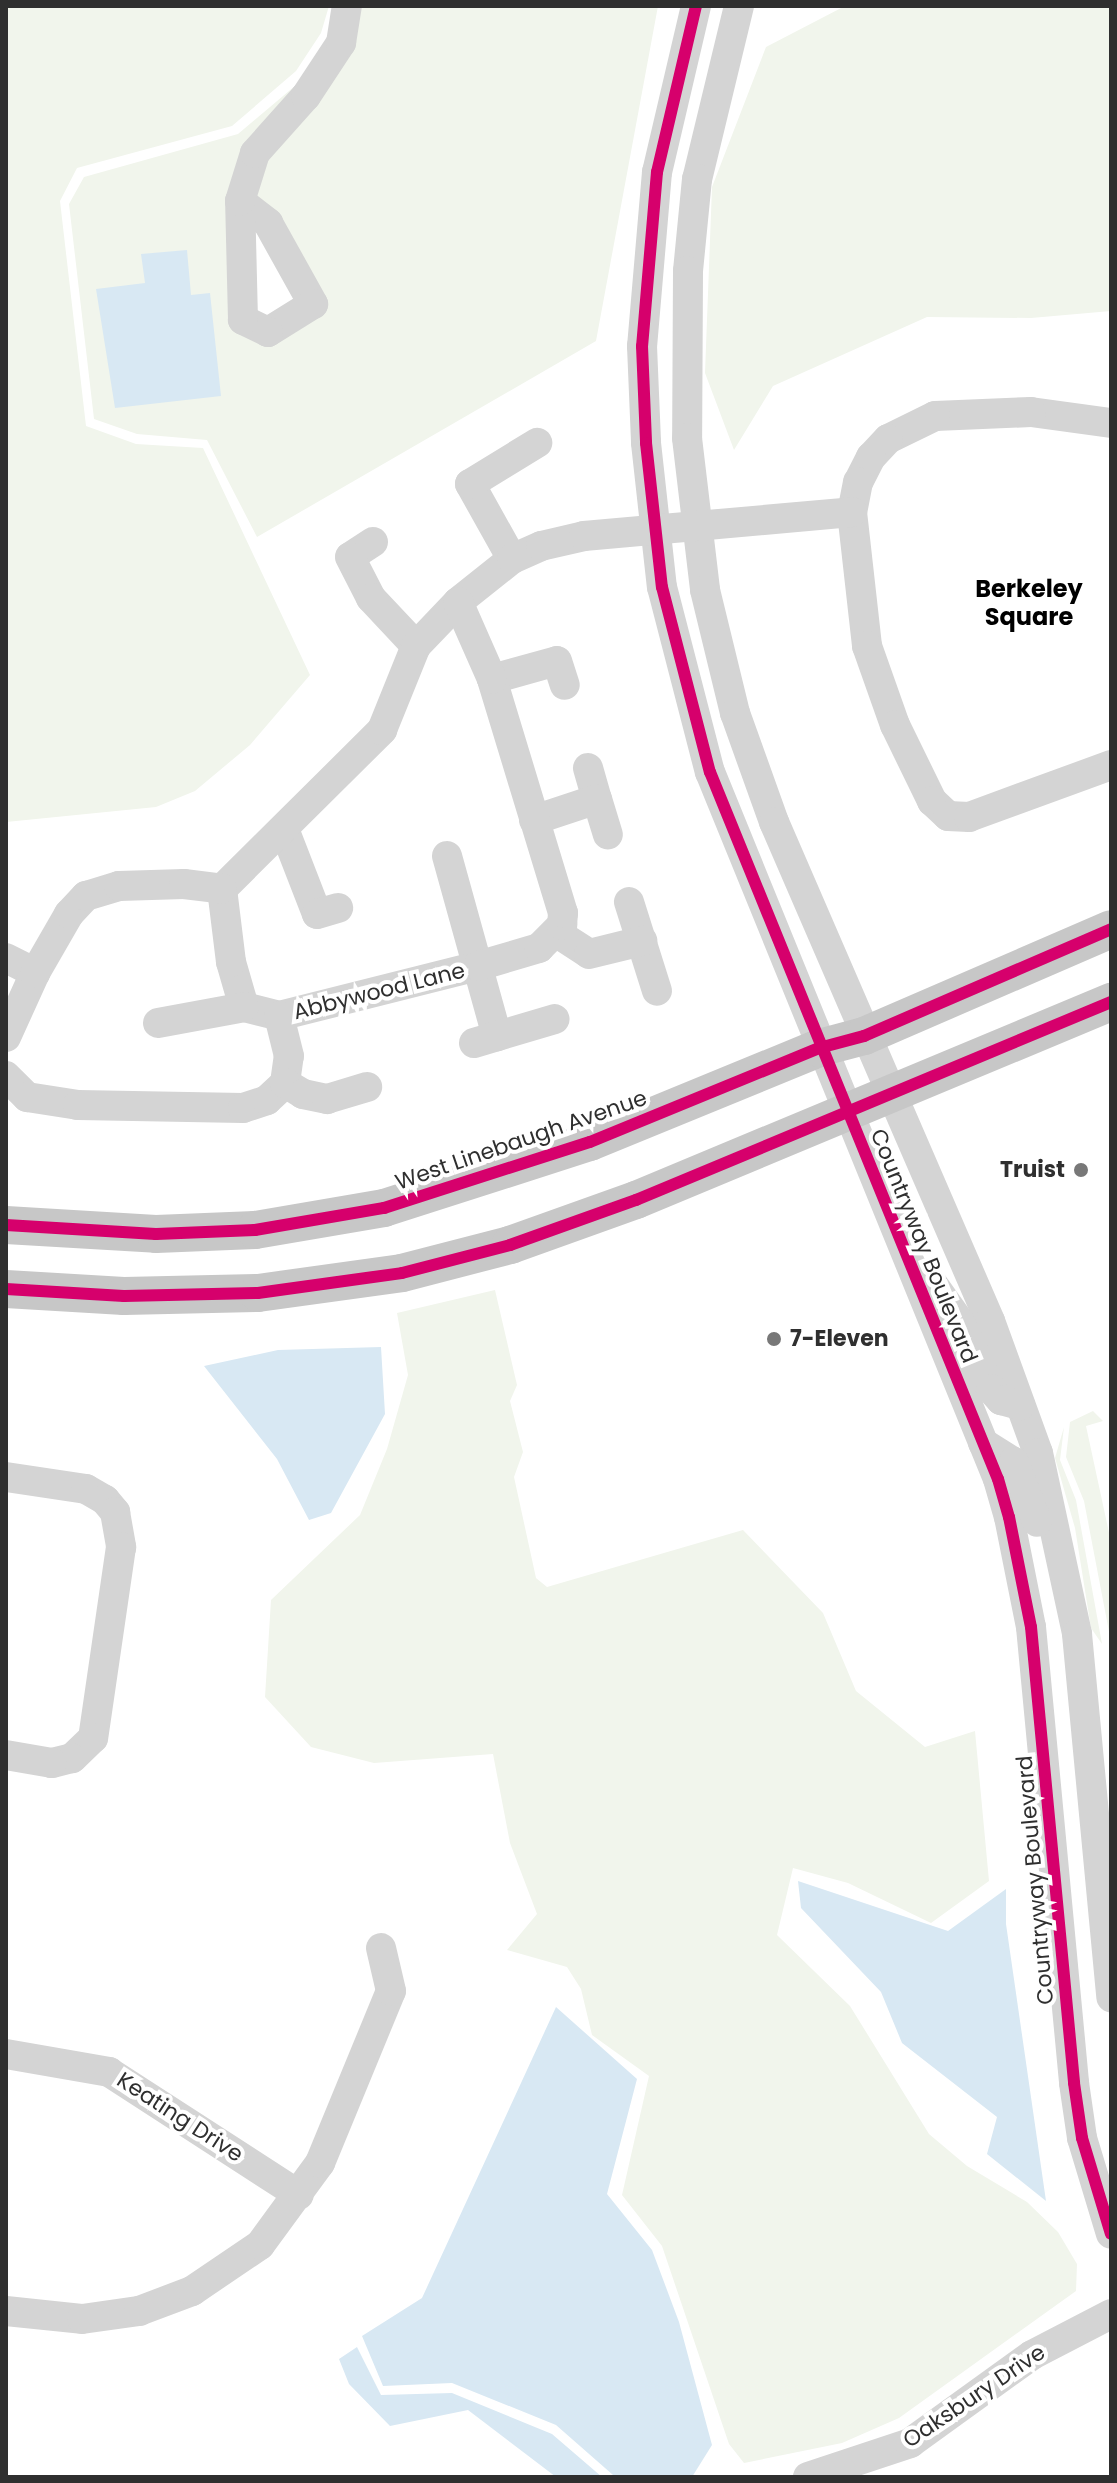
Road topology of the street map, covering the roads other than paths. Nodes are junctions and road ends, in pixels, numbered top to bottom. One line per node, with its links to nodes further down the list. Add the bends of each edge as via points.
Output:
1 (347, 6): 6 (street, via 341,43 306,96 255,153)
2 (696, 6): 4 (street, Countryway Boulevard)
3 (739, 6): 5 (street, Countryway Boulevard)
4 (657, 172): 5 (street); 11 (street, Countryway Boulevard, via 642,346)
5 (697, 179): 10 (street, Countryway Boulevard, via 685,345)
6 (240, 201)
7 (1111, 423): 9 (street, via 1031,412 935,416 888,439 871,457 858,482)
8 (537, 443): 13 (street, via 470,484)
9 (852, 512): 10 (street); 18 (street, via 853,559 867,646 895,725 932,801 948,816 969,817)
10 (695, 530): 11 (street); 40 (street, Countryway Boulevard, via 735,713 774,822)
11 (654, 533): 13 (street, via 584,536); 42 (street, Countryway Boulevard, via 676,656 706,760)
12 (373, 542): 15 (street, via 350,557 371,598)
13 (512, 559): 14 (street)
14 (458, 602): 15 (street); 17 (street)
15 (416, 646): 22 (street, via 382,730)
16 (558, 662): 17 (street)
17 (492, 679): 21 (street)
18 (1111, 765)
19 (588, 768): 20 (street)
20 (597, 799): 21 (street); 23 (street)
21 (534, 820): 29 (street, via 563,913)
22 (284, 829): 25 (street); 27 (street)
23 (608, 834)
24 (447, 856): 32 (street)
25 (222, 889): 33 (street, via 119,886 86,896 69,914); 36 (street, via 231,962)
26 (629, 902): 30 (street)
27 (317, 914)
28 (1111, 929): 40 (main road, West Linebaugh Avenue)
29 (557, 933): 30 (street, via 589,954); 32 (street, Abbywood Lane, via 539,948)
30 (642, 941): 34 (street)
31 (6, 958): 33 (street)
32 (478, 966): 37 (street, Abbywood Lane); 38 (street, via 486,1039)
33 (35, 973): 41 (street)
34 (657, 991)
35 (1111, 1002): 46 (main road)
36 (244, 1007): 37 (street, Abbywood Lane); 39 (street)
37 (279, 1016): 44 (street, via 289,1056)
38 (555, 1019)
39 (158, 1023)
40 (864, 1036): 42 (main road, West Linebaugh Avenue); 46 (street, Countryway Boulevard)
41 (6, 1037)
42 (819, 1048): 47 (street, Countryway Boulevard); 48 (main road, West Linebaugh Avenue, via 590,1142 384,1208 255,1230 156,1234)
43 (6, 1076): 44 (street, via 27,1097 108,1105 243,1108 267,1100)
44 (285, 1083): 45 (street, via 327,1099)
45 (367, 1085)
46 (894, 1093): 47 (main road); 51 (street, Countryway Boulevard)
47 (848, 1114): 49 (street, Countryway Boulevard); 50 (main road, via 567,1227 402,1273 315,1287 193,1296)
48 (6, 1225)
49 (903, 1246): 51 (street, via 952,1308 991,1389 1001,1400); 52 (street, Countryway Boulevard)
50 (6, 1289)
51 (1020, 1405): 55 (street, Countryway Boulevard, via 1051,1496)
52 (983, 1443): 54 (street, Countryway Boulevard, via 1022,1568); 55 (street, via 1014,1462 1027,1488 1061,1622)
53 (6, 1477): 56 (street, via 86,1489 105,1500 115,1512 121,1547 93,1738 72,1758 52,1763)
54 (1034, 1654): 55 (street, via 1062,1680); 58 (street, Countryway Boulevard)
55 (1081, 1669): 59 (street, Countryway Boulevard)
56 (6, 1755)
57 (381, 1948): 62 (street, via 391,1991 320,2163)
58 (1063, 1967): 61 (street, via 1074,1995); 63 (street, Countryway Boulevard, via 1082,2138)
59 (1111, 1997)
60 (6, 2054): 62 (street, Keating Drive, via 109,2072)
61 (1111, 2186)
62 (299, 2195): 64 (street, via 260,2245 192,2291 139,2311 82,2319)
63 (1111, 2234)
64 (6, 2311)
65 (1106, 2317): 66 (street, Oaksbury Drive, via 1032,2355 910,2443)
66 (808, 2477)

